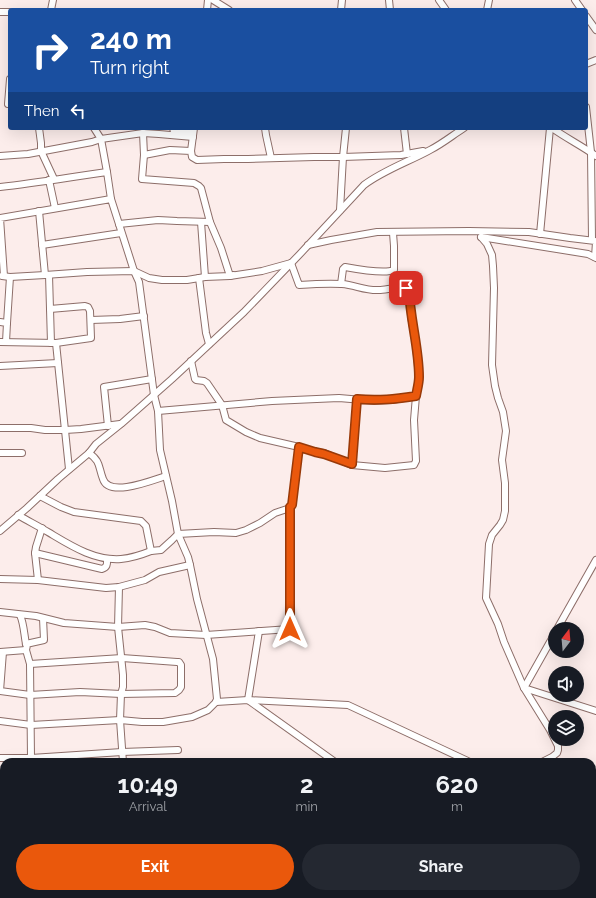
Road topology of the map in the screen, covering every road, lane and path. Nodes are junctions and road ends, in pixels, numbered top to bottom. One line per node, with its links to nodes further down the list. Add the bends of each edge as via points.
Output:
1 (213, 0): 2 (street)
2 (226, 8)
3 (588, 19): 4 (street)
4 (596, 30)
5 (588, 120): 22 (street)
6 (39, 130): 19 (street)
7 (95, 130): 17 (street)
8 (174, 130): 16 (street)
9 (265, 130): 26 (street)
10 (346, 130): 25 (street)
11 (404, 130): 21 (street)
12 (460, 130): 18 (street)
13 (551, 130): 41 (street)
14 (554, 130): 22 (street)
15 (143, 133): 16 (street); 17 (street); 23 (street)
16 (193, 133): 20 (street)
17 (101, 139): 19 (street); 27 (street)
18 (431, 150): 21 (street); 32 (street, via 373,178)
19 (42, 151): 24 (street); 28 (street)
20 (191, 151): 23 (street, via 170,150); 26 (street, via 192,157 197,160)
21 (407, 154): 25 (street)
22 (593, 154): 34 (street)
23 (144, 155): 36 (street, via 142,179 194,182 201,188)
24 (0, 156)
25 (343, 157): 26 (street); 32 (street)
26 (271, 158)
27 (107, 172): 28 (street); 30 (street)
28 (51, 180): 29 (street); 31 (street)
29 (0, 187)
30 (111, 199): 31 (street); 37 (street)
31 (55, 208): 33 (street)
32 (340, 210): 45 (street)
33 (39, 211): 44 (street); 50 (street, via 0,218)
34 (594, 219): 43 (street)
35 (201, 222): 36 (street); 37 (street, via 158,220); 52 (street)
36 (210, 222): 51 (street)
37 (119, 224): 40 (street)
38 (469, 231): 39 (street); 41 (street); 42 (street)
39 (393, 232): 45 (street, via 377,232); 53 (street, via 394,270 372,271 345,267)
40 (121, 233): 44 (street); 48 (street)
41 (540, 234): 43 (street)
42 (481, 237): 46 (street); 107 (street, via 488,244 492,256 492,365 506,431 502,460 505,511 489,544 486,598)
43 (592, 240): 46 (street, via 596,242)
44 (42, 245): 49 (street)
45 (308, 246): 47 (street)
46 (595, 257)
47 (291, 263): 51 (street); 53 (street, via 299,285); 60 (street)
48 (134, 271): 49 (street); 52 (street, via 149,278 162,280); 55 (street, via 139,282)
49 (47, 275): 50 (street); 54 (street)
50 (5, 276): 57 (street)
51 (230, 276): 52 (street)
52 (202, 278): 60 (street)
53 (341, 284): 66 (street, via 369,290 409,290 419,378)
54 (50, 309): 56 (street, via 85,306 90,311); 59 (street)
55 (144, 316): 56 (street); 64 (street)
56 (91, 320): 59 (street, via 91,338)
57 (3, 323): 58 (street)
58 (3, 342): 59 (street)
59 (53, 343): 62 (street)
60 (209, 344): 61 (street)
61 (191, 361): 65 (street); 68 (street, via 196,380 207,383)
62 (58, 363): 63 (street); 73 (street)
63 (0, 366)
64 (152, 379): 65 (street); 71 (street, via 104,386)
65 (154, 395): 69 (street); 70 (street)
66 (416, 396): 67 (street, via 374,401); 78 (street, via 414,465 385,468)
67 (357, 399): 68 (street); 78 (street)
68 (222, 405): 69 (street); 74 (street, via 226,420 237,428 260,438)
69 (158, 411): 80 (street, via 160,450)
70 (121, 424): 71 (street); 77 (street)
71 (108, 426): 73 (street)
72 (0, 428): 73 (street)
73 (65, 430): 79 (street)
74 (299, 447): 78 (street); 82 (street)
75 (0, 453): 76 (street)
76 (22, 453)
77 (89, 453): 79 (street); 80 (street, via 99,462 103,481 108,486 127,487)
78 (352, 464)
79 (69, 469): 81 (street)
80 (166, 476): 86 (street)
81 (40, 496): 83 (street); 87 (street, via 74,512 141,521 146,526)
82 (290, 507): 86 (street, via 236,533); 100 (street, via 290,629)
83 (18, 515): 84 (street); 85 (street)
84 (42, 528): 88 (street); 89 (street, via 67,544)
85 (0, 531)
86 (178, 534): 87 (street, via 161,550); 91 (street)
87 (151, 551): 89 (street, via 135,557)
88 (35, 553): 89 (street, via 102,568 107,565); 93 (street)
89 (107, 559)
90 (596, 560): 98 (street)
91 (190, 565): 94 (street, via 159,572 146,580); 101 (street)
92 (0, 579): 93 (street)
93 (38, 580): 94 (street, via 106,588)
94 (119, 587): 99 (street)
95 (0, 612): 96 (street)
96 (20, 615): 97 (street); 103 (street, via 24,623)
97 (43, 618): 99 (street, via 64,623); 103 (street, via 44,640)
98 (561, 622)
99 (118, 627): 101 (street, via 145,625 170,633); 105 (street)
100 (259, 631): 101 (street); 110 (street)
101 (206, 635): 111 (street, via 213,659)
102 (548, 645): 107 (street)
103 (26, 647): 104 (street); 106 (street)
104 (2, 652): 108 (street, via 0,691)
105 (122, 658): 106 (street); 109 (street, via 124,687); 109 (street, via 179,662 180,687 175,693)
106 (30, 664): 108 (street)
107 (524, 688): 112 (street); 123 (street, via 558,746 557,753)
108 (30, 694): 109 (street); 115 (street)
109 (121, 694): 113 (street)
110 (248, 700): 111 (street); 121 (street); 122 (street, via 348,705)
111 (216, 702): 113 (street, via 208,710 192,717 163,722)
112 (596, 711)
113 (120, 720): 115 (street); 117 (street)
114 (0, 721): 115 (street)
115 (31, 724): 119 (street)
116 (178, 750): 117 (street)
117 (122, 752): 119 (street); 120 (street)
118 (0, 758): 119 (street)
119 (31, 758)
120 (123, 758)
121 (329, 758)
122 (461, 758)
123 (550, 758)

